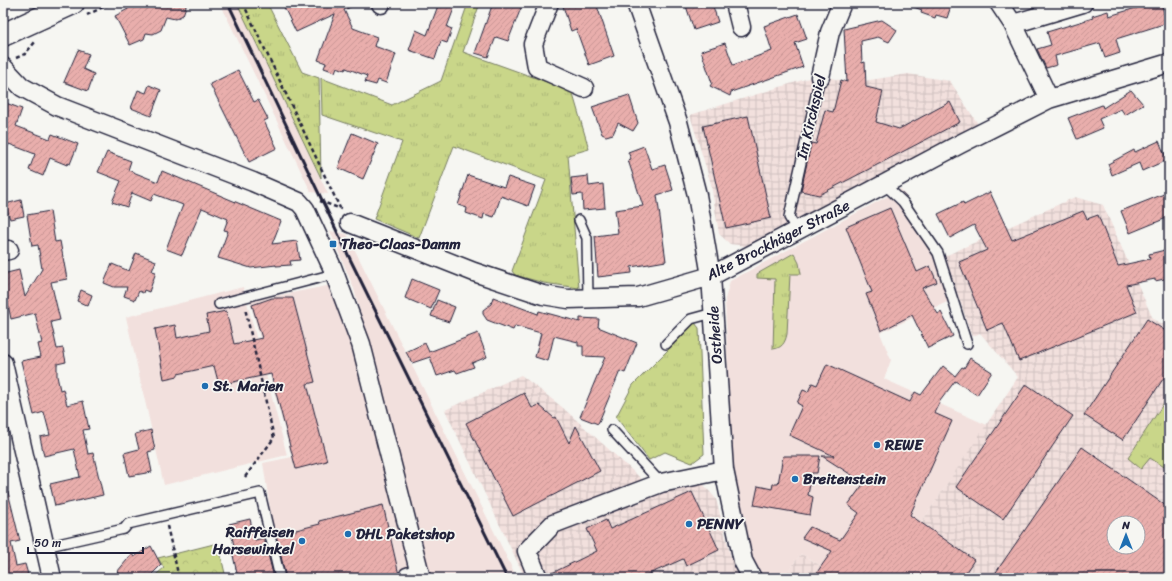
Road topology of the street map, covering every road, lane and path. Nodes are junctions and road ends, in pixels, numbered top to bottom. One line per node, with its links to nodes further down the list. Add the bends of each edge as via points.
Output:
1 (74, 3): 11 (street)
2 (242, 3): 19 (path)
3 (549, 3): 15 (street, via 533,44 536,67)
4 (636, 3): 23 (street, Ostheide, via 678,122 697,195)
5 (735, 3): 10 (street)
6 (842, 3): 14 (street, Im Kirchspiel, via 830,32)
7 (999, 3): 9 (street)
8 (1083, 3): 9 (street)
9 (1013, 24): 16 (street)
10 (741, 27)
11 (3, 36)
12 (1169, 63): 16 (street, Alte Brockhäger Straße)
13 (3, 67): 18 (street, via 22,87 57,106)
14 (820, 76): 21 (lane, Im Kirchspiel, via 789,217)
15 (584, 88)
16 (1049, 100): 17 (street, Alte Brockhäger Straße)
17 (885, 185): 21 (street, Alte Brockhäger Straße); 29 (lane, via 903,202 938,253)
18 (299, 202): 19 (path, via 310,197); 22 (street, via 310,217)
19 (345, 216): 25 (street, Alte Brockhäger Straße, via 474,272 543,295 568,300)
20 (579, 220): 25 (lane, via 587,238)
21 (797, 231): 23 (street, Alte Brockhäger Straße)
22 (334, 274): 24 (lane); 37 (street, via 361,344)
23 (711, 276): 25 (street, Alte Brockhäger Straße, via 638,297); 27 (street, Ostheide)
24 (243, 298): 26 (lane); 33 (path, via 274,438)
25 (588, 300)
26 (219, 304)
27 (713, 314): 28 (lane, via 691,319); 32 (street, Ostheide)
28 (666, 344)
29 (967, 344)
30 (3, 363): 36 (street)
31 (612, 430): 34 (lane)
32 (724, 470): 34 (street); 42 (street, Ostheide, via 743,561)
33 (245, 477)
34 (661, 483): 41 (street, via 553,524 527,552)
35 (164, 515): 36 (lane, via 128,524 124,529); 39 (path); 40 (lane, via 260,493)
36 (45, 547): 38 (street)
37 (415, 573)
38 (52, 578)
39 (179, 578)
40 (280, 578)
41 (538, 578)
42 (752, 578)

